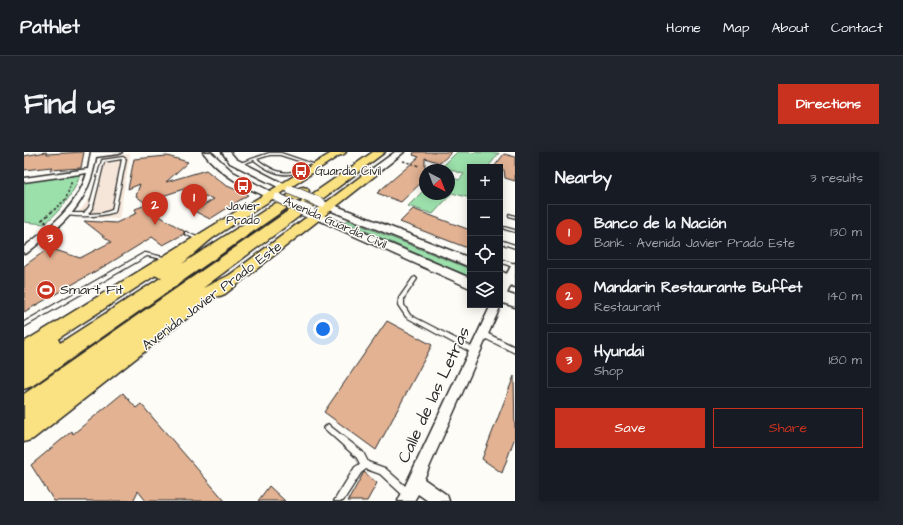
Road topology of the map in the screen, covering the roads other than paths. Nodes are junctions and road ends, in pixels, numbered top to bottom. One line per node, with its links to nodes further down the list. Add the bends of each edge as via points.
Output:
1 (119, 152): 8 (street)
2 (207, 152): 20 (main road, Avenida Guardia Civil, via 218,166)
3 (226, 152): 12 (main road, Avenida Guardia Civil)
4 (340, 152): 14 (main road)
5 (362, 152): 13 (highway)
6 (380, 152): 52 (highway, Avenida Javier Prado Este)
7 (390, 152): 16 (highway)
8 (94, 153): 15 (street)
9 (399, 156): 16 (main road, Avenida Javier Prado Este)
10 (255, 159): 11 (lane, via 280,154); 11 (lane, via 262,165 286,173); 12 (lane)
11 (306, 163): 14 (lane)
12 (239, 164): 19 (main road, Avenida Guardia Civil)
13 (343, 165)
14 (317, 166): 19 (main road)
15 (90, 173): 17 (street); 22 (street, via 82,193)
16 (372, 173): 21 (main road, Avenida Javier Prado Este)
17 (24, 180)
18 (312, 186): 51 (highway)
19 (288, 189): 20 (main road); 21 (main road, Avenida Guardia Civil, bridge)
20 (275, 197): 21 (main road, Avenida Guardia Civil, bridge); 29 (main road)
21 (319, 209): 35 (main road, Avenida Guardia Civil); 39 (main road, Avenida Javier Prado Este); 40 (main road, Avenida Guardia Civil)
22 (67, 214): 23 (lane); 32 (street)
23 (86, 214): 23 (lane, via 108,214 116,209 123,158 103,161 91,207)
24 (510, 215): 25 (lane)
25 (515, 217)
26 (505, 228): 27 (lane)
27 (515, 232)
28 (186, 233): 29 (lane)
29 (205, 237): 33 (main road); 50 (highway, via 154,277)
30 (503, 242): 31 (lane)
31 (515, 247)
32 (24, 251)
33 (170, 259): 45 (lane, via 146,254); 48 (main road)
34 (503, 261): 36 (lane)
35 (467, 262)
36 (515, 266): 38 (street)
37 (415, 279): 49 (lane, via 402,298 401,305 408,316)
38 (508, 279): 41 (street)
39 (232, 280): 54 (highway, via 199,299); 55 (main road, Avenida Javier Prado Este)
40 (467, 282)
41 (503, 290)
42 (503, 297): 43 (main road)
43 (515, 302)
44 (495, 308): 46 (street, Calle de las Letras)
45 (24, 325)
46 (482, 334): 47 (lane); 49 (street, Calle de las Letras)
47 (515, 350)
48 (24, 351)
49 (474, 351): 57 (street, Calle de las Letras)
50 (24, 363)
51 (24, 379)
52 (24, 408)
53 (328, 428): 56 (lane, via 360,455)
54 (24, 430)
55 (24, 439)
56 (365, 465): 57 (lane, via 382,471); 58 (lane, via 358,470)
57 (410, 493): 59 (street)
58 (338, 501)
59 (441, 501)

